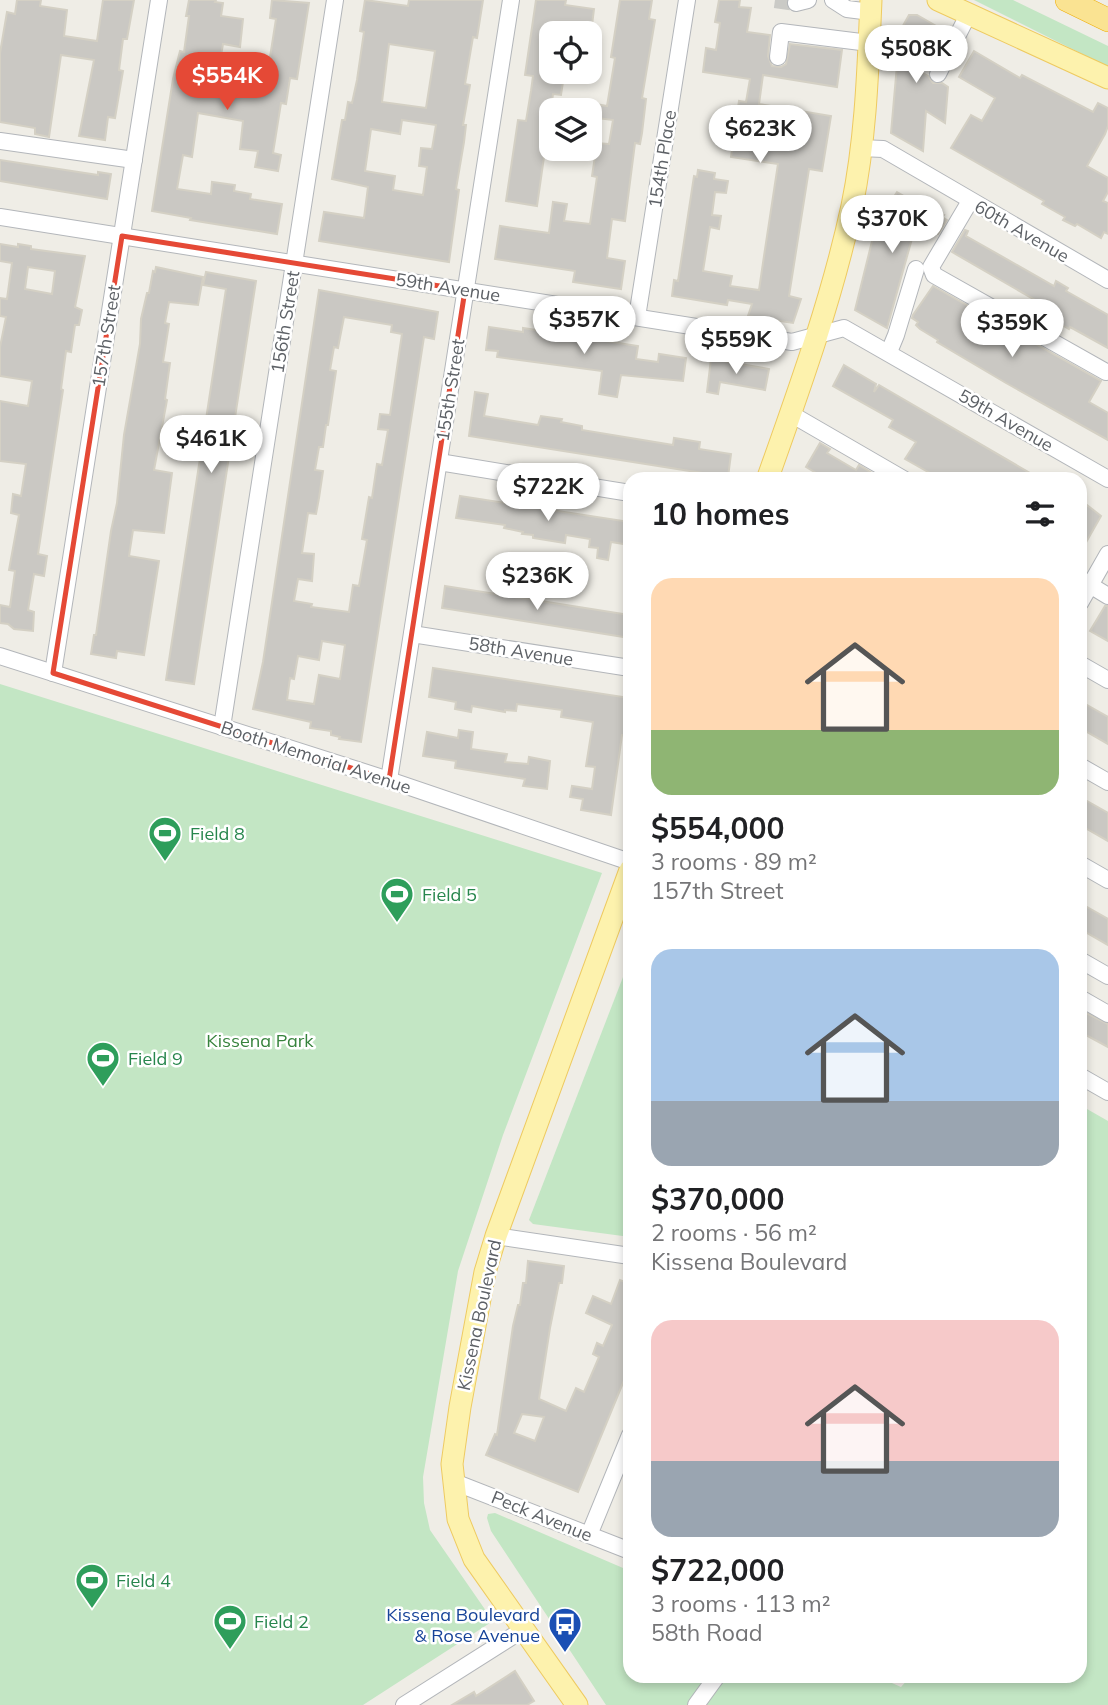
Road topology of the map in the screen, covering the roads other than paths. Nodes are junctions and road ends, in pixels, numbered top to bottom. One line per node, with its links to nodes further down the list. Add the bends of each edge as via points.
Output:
1 (159, 0): 17 (street, 157th Street)
2 (335, 0): 21 (street, 156th Street)
3 (511, 0): 24 (street, 155th Street)
4 (687, 0): 25 (street, 154th Place)
5 (832, 0): 8 (street, via 847,9)
6 (938, 0): 9 (main road)
7 (1067, 0): 10 (highway)
8 (871, 6): 11 (main road)
9 (969, 13): 13 (street); 14 (main road)
10 (1108, 20)
11 (869, 43): 12 (street, via 781,32); 16 (main road)
12 (778, 57)
13 (938, 74)
14 (1108, 78)
15 (0, 141): 17 (street)
16 (861, 148): 18 (street, 60th Avenue, via 883,149); 26 (main road, via 844,242)
17 (134, 160): 20 (street, 157th Street)
18 (970, 201): 23 (street, 60th Avenue); 28 (street, via 931,267 934,275)
19 (0, 217): 20 (street, 59th Avenue)
20 (122, 236): 21 (street, 59th Avenue); 43 (street, 157th Street)
21 (294, 263): 24 (street, 59th Avenue); 45 (street, 156th Street)
22 (916, 269): 27 (street)
23 (1108, 280)
24 (466, 290): 25 (street, 59th Avenue); 30 (street, 155th Street)
25 (637, 317): 26 (street, 59th Avenue, via 792,342)
26 (816, 336): 27 (street, 59th Avenue, via 844,328); 29 (main road)
27 (889, 352): 33 (street, 59th Avenue)
28 (1106, 372)
29 (791, 414): 31 (main road); 32 (street)
30 (439, 462): 34 (street); 39 (street, 155th Street)
31 (770, 472)
32 (891, 472)
33 (1108, 479)
34 (623, 492)
35 (1108, 554): 36 (street)
36 (1087, 580)
37 (1087, 583): 38 (street)
38 (1108, 596)
39 (412, 634): 41 (street, 58th Avenue); 47 (street, 155th Street)
40 (0, 656): 43 (street, Booth Memorial Avenue)
41 (623, 667)
42 (1087, 668): 44 (street)
43 (53, 673): 45 (street, Booth Memorial Avenue)
44 (1108, 680)
45 (222, 727): 47 (street, Booth Memorial Avenue)
46 (1087, 770): 48 (street)
47 (389, 780): 49 (street, Booth Memorial Avenue)
48 (1108, 782)
49 (623, 860)
50 (1087, 868): 51 (street)
51 (1108, 880)
52 (623, 889): 59 (main road, Kissena Boulevard)
53 (1087, 964): 54 (street)
54 (1108, 976)
55 (1087, 1002): 56 (street)
56 (1108, 1014)
57 (1087, 1080): 58 (street)
58 (1108, 1092)
59 (496, 1236): 60 (street); 62 (main road, Kissena Boulevard, via 460,1407)
60 (623, 1255)
61 (623, 1452): 63 (street)
62 (454, 1482): 63 (street, Peck Avenue); 65 (main road, Kissena Boulevard, via 458,1519 474,1559)
63 (589, 1535): 64 (street, Peck Avenue)
64 (623, 1548)
65 (524, 1629): 67 (street); 68 (main road, Kissena Boulevard)
66 (712, 1683): 69 (street)
67 (404, 1705)
68 (577, 1705)
69 (696, 1705)

